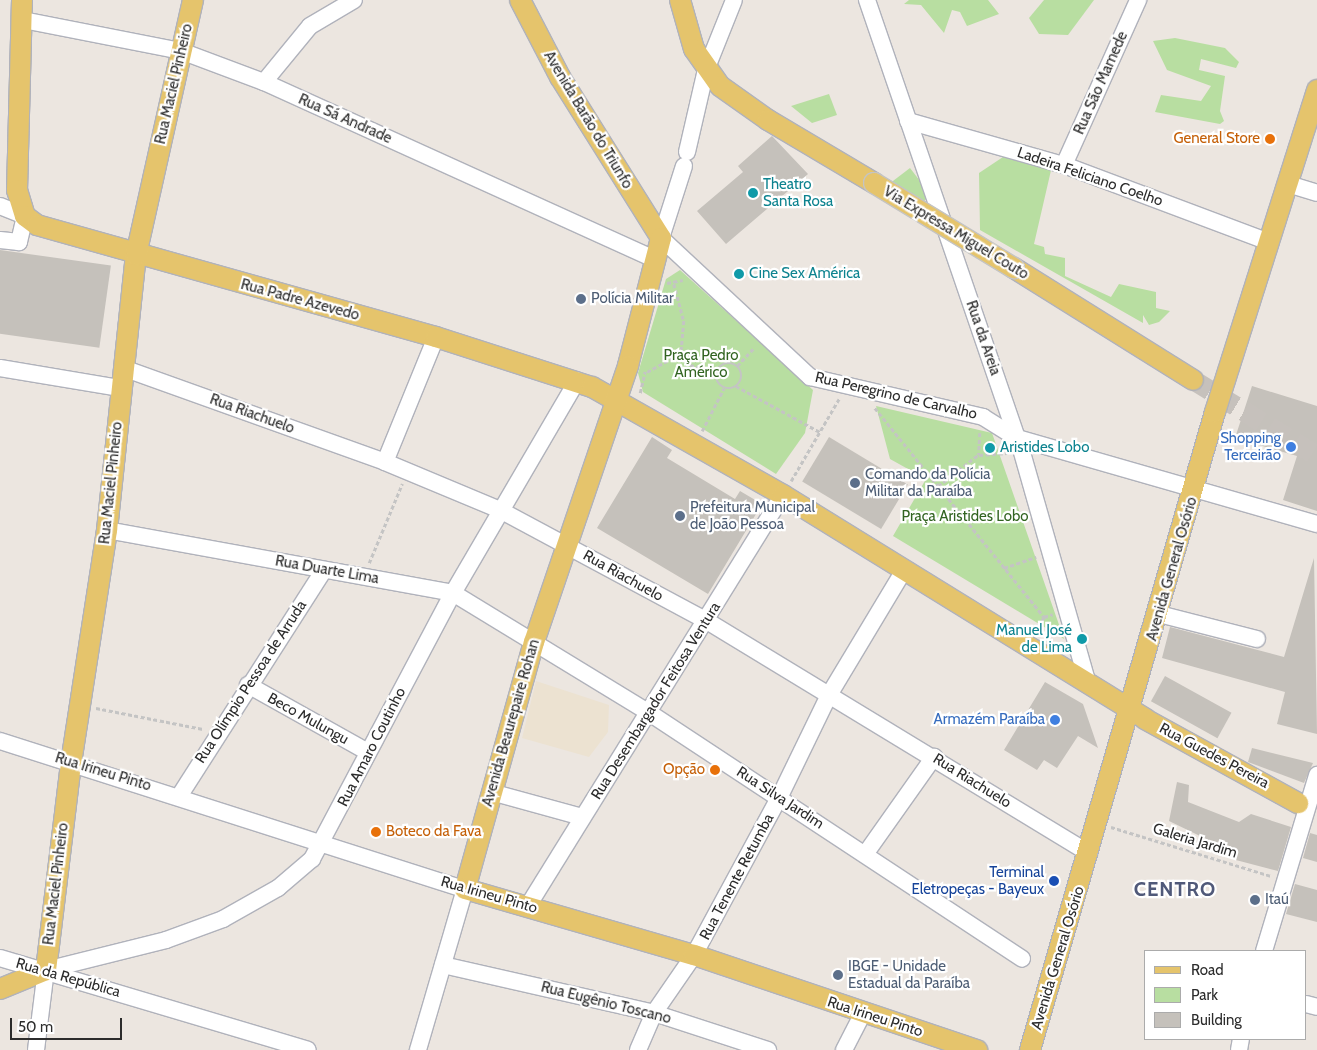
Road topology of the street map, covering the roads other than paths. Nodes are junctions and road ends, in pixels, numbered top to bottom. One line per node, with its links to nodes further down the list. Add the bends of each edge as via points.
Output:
1 (22, 0): 9 (main road)
2 (193, 0): 10 (main road, Rua Maciel Pinheiro)
3 (354, 0): 12 (street, via 310,26)
4 (520, 0): 20 (main road, Avenida Barão do Triunfo, via 560,77)
5 (680, 0): 11 (main road, Via Expressa Miguel Couto, via 688,35)
6 (734, 0): 11 (street)
7 (867, 0): 14 (street, Rua da Areia)
8 (1138, 0): 15 (street, Rua São Mamede)
9 (23, 20): 10 (street, Rua Sá Andrade); 19 (main road, via 17,190)
10 (181, 50): 12 (street, Rua Sá Andrade); 23 (main road, Rua Maciel Pinheiro)
11 (706, 70): 20 (street, via 686,159); 28 (main road, Via Expressa Miguel Couto, bridge, via 720,86 768,120)
12 (264, 82): 24 (street, Rua Sá Andrade)
13 (1317, 90): 16 (main road, Avenida General Osório)
14 (908, 121): 15 (street, Ladeira Feliciano Coelho); 32 (street, Rua da Areia)
15 (1064, 165): 22 (street, Ladeira Feliciano Coelho)
16 (1288, 184): 17 (street); 22 (main road, Avenida General Osório)
17 (1317, 194)
18 (0, 206): 19 (street)
19 (25, 216): 21 (street, via 19,242); 23 (main road, Rua Padre Azevedo, via 52,232)
20 (660, 238): 24 (main road); 32 (street, Rua Peregrino de Carvalho, via 810,377 984,417)
21 (0, 240)
22 (1269, 242): 34 (main road, Avenida General Osório)
23 (136, 255): 25 (main road, Rua Padre Azevedo); 27 (main road, Rua Maciel Pinheiro)
24 (654, 259): 31 (main road)
25 (436, 337): 29 (main road, Rua Padre Azevedo); 33 (street)
26 (0, 368): 30 (street)
27 (123, 368): 30 (main road, Rua Maciel Pinheiro); 33 (street, Rua Riachuelo)
28 (1193, 380)
29 (576, 381): 31 (main road, Rua Padre Azevedo); 36 (street, Rua Amaro Coutinho)
30 (120, 388): 38 (main road, Rua Maciel Pinheiro)
31 (618, 399): 35 (main road); 39 (main road, Avenida Beaurepaire Rohan)
32 (1019, 443): 34 (street, Rua Peregrino de Carvalho); 47 (street, Rua da Areia)
33 (385, 462): 36 (street, Rua Riachuelo)
34 (1196, 487): 37 (street, Rua Peregrino de Carvalho); 43 (main road, Avenida General Osório)
35 (783, 495): 41 (main road); 44 (street, Rua Desembargador Feitosa Ventura)
36 (500, 510): 39 (street, Rua Riachuelo); 42 (street, Rua Amaro Coutinho)
37 (1317, 524)
38 (107, 530): 40 (street, Rua Duarte Lima); 55 (main road, Rua Maciel Pinheiro)
39 (565, 544): 44 (street, Rua Riachuelo); 46 (main road, Avenida Beaurepaire Rohan)
40 (324, 570): 42 (street, Rua Duarte Lima); 48 (street, Rua Olímpio Pessoa de Arruda)
41 (904, 570): 47 (main road); 49 (street, Rua Tenente Retumba)
42 (453, 592): 46 (street, Rua Duarte Lima); 53 (street, Rua Amaro Coutinho)
43 (1159, 614): 45 (street); 50 (main road, Avenida General Osório)
44 (707, 621): 49 (street, Rua Riachuelo); 51 (street, Rua Desembargador Feitosa Ventura)
45 (1257, 638)
46 (534, 642): 51 (street, Rua Silva Jardim); 57 (main road, Avenida Beaurepaire Rohan)
47 (1087, 680): 50 (main road)
48 (248, 685): 53 (street, Beco Mulungu); 58 (street, Rua Olímpio Pessoa de Arruda)
49 (829, 695): 54 (street, Rua Riachuelo); 59 (street, Rua Tenente Retumba)
50 (1130, 709): 60 (main road, Rua Guedes Pereira); 64 (main road, Avenida General Osório)
51 (648, 712): 59 (street, Rua Silva Jardim); 61 (street, Rua Desembargador Feitosa Ventura)
52 (0, 741): 55 (street, Rua Irineu Pinto)
53 (368, 752): 62 (street, Rua Amaro Coutinho)
54 (934, 757): 63 (street); 64 (street, Rua Riachuelo)
55 (71, 762): 58 (street, Rua Irineu Pinto); 72 (main road, Rua Maciel Pinheiro)
56 (1317, 775): 67 (street)
57 (491, 792): 61 (street); 65 (main road, Avenida Beaurepaire Rohan)
58 (180, 795): 62 (street, Rua Irineu Pinto)
59 (779, 798): 63 (street, Rua Silva Jardim); 68 (street, Rua Tenente Retumba)
60 (1298, 803)
61 (582, 817): 66 (street, Rua Desembargador Feitosa Ventura)
62 (323, 844): 65 (street, Rua Irineu Pinto); 72 (street, Rua Amaro Coutinho, via 278,888 223,919 147,946)
63 (866, 853): 70 (street, Rua Silva Jardim)
64 (1090, 853): 83 (main road, Avenida General Osório)
65 (465, 889): 66 (main road, Rua Irineu Pinto); 71 (street, Avenida Beaurepaire Rohan)
66 (528, 906): 68 (main road, Rua Irineu Pinto)
67 (1264, 950)
68 (694, 955): 74 (street, Rua Tenente Retumba); 75 (main road, Rua Irineu Pinto)
69 (0, 958): 72 (street, Rua da República)
70 (1022, 959)
71 (443, 965): 74 (street, Rua Eugênio Toscano); 78 (street, Avenida Beaurepaire Rohan)
72 (46, 970): 73 (main road); 76 (street); 77 (street, Rua da República)
73 (0, 989)
74 (654, 1013): 79 (street, Rua Tenente Retumba); 80 (street, Rua Eugênio Toscano)
75 (863, 1013): 81 (street); 82 (main road, Rua Irineu Pinto)
76 (36, 1050)
77 (308, 1050)
78 (418, 1050)
79 (638, 1050)
80 (768, 1050)
81 (844, 1050)
82 (977, 1050)
83 (1030, 1050)

